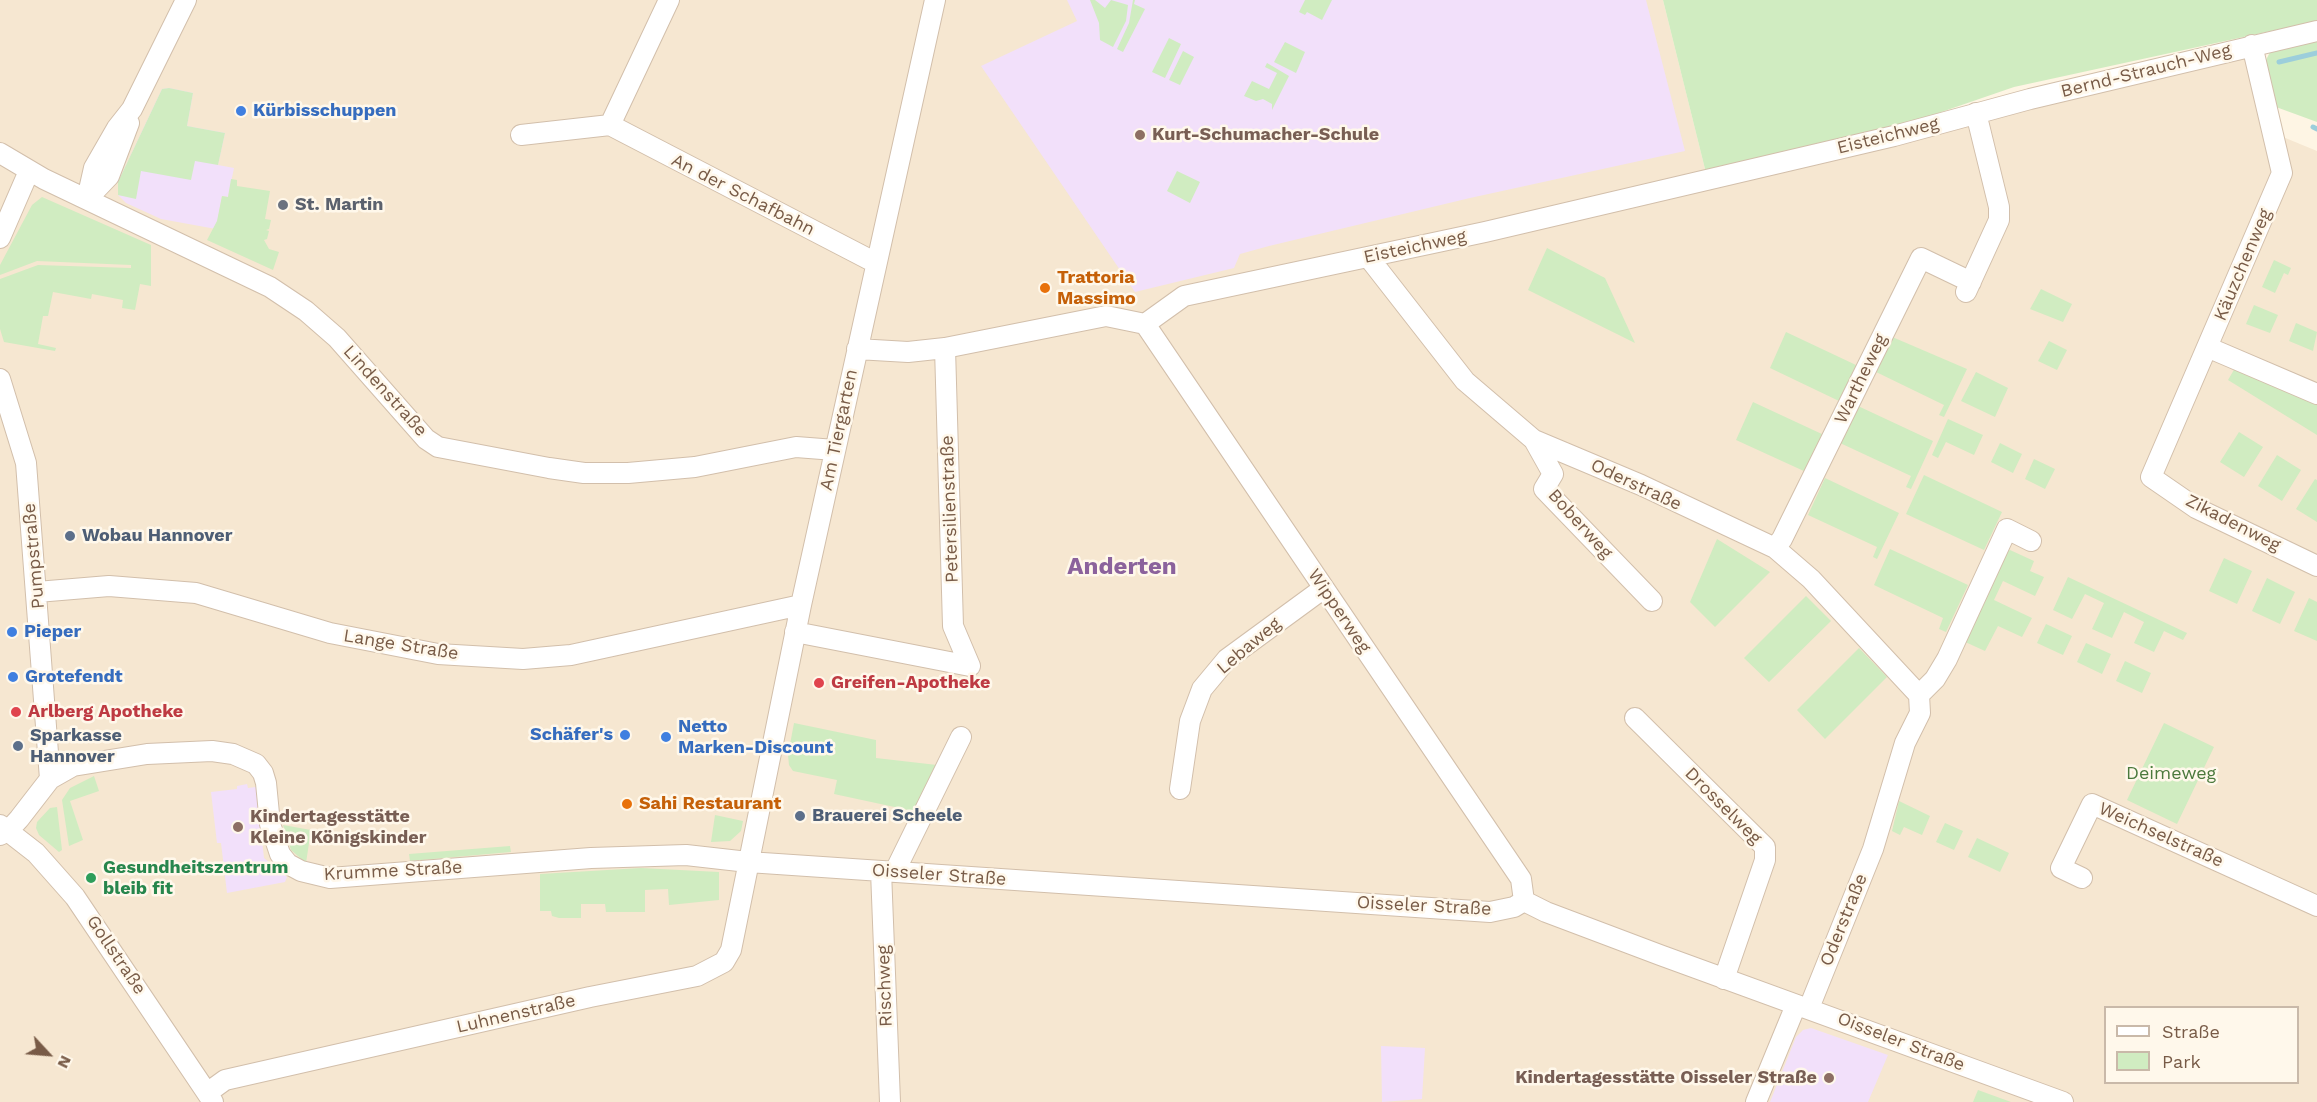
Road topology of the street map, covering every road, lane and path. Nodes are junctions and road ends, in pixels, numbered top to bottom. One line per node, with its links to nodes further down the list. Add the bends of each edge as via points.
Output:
1 (186, 0): 11 (street, via 132,109 127,134 109,176)
2 (669, 0): 7 (street)
3 (935, 0): 14 (street, Am Tiergarten)
4 (2317, 31): 5 (street, Bernd-Strauch-Weg)
5 (2252, 45): 6 (street, Bernd-Strauch-Weg); 16 (street, Käuzchenweg, via 2282,173)
6 (1976, 113): 13 (street, Eisteichweg); 25 (street, Wartheweg, via 2000,207 1999,220 1969,287 1921,258)
7 (610, 125): 8 (street); 14 (street, An der Schafbahn)
8 (521, 135)
9 (0, 153): 10 (street, Lindenstraße)
10 (36, 175): 11 (street, Lindenstraße); 12 (street)
11 (87, 199): 22 (street, Lindenstraße, via 270,287 306,311 337,338 426,439 438,447 584,473 628,474 695,467 796,447)
12 (0, 238)
13 (1370, 258): 15 (street, Eisteichweg, via 1184,296); 21 (street, Oderstraße, via 1465,381)
14 (876, 263): 18 (street, Am Tiergarten)
15 (1145, 324): 17 (street, via 1106,316); 27 (street, Wipperweg)
16 (2207, 347): 20 (street); 23 (street, Käuzchenweg)
17 (945, 348): 18 (street, via 908,352); 31 (street, Petersilienstraße, via 953,626 970,666)
18 (857, 349): 22 (street, Am Tiergarten)
19 (0, 379): 28 (street, Pumpstraße, via 26,463)
20 (2317, 394)
21 (1534, 440): 25 (street, Oderstraße); 29 (street, Boberweg, via 1553,474 1544,489)
22 (835, 450): 30 (street, Am Tiergarten)
23 (2151, 477): 26 (street, Zikadenweg, via 2196,508)
24 (2031, 541): 32 (street, via 2007,529 1947,658 1935,680)
25 (1775, 548): 32 (street, Oderstraße, via 1811,579)
26 (2317, 566)
27 (1324, 588): 36 (street, Lebaweg, via 1227,659 1203,690 1190,722); 41 (street, Wipperweg, via 1521,879)
28 (37, 592): 30 (street, Lange Straße, via 109,586 196,593 330,633 438,654 523,659 571,655); 35 (street, Pumpstraße)
29 (1652, 601)
30 (801, 605): 31 (street, Am Tiergarten)
31 (795, 632): 38 (street, Am Tiergarten)
32 (1919, 695): 44 (street, Oderstraße, via 1920,713 1905,743 1873,849)
33 (1635, 718): 43 (street, Drosselweg, via 1765,847 1765,860)
34 (961, 737): 39 (street, Rischweg)
35 (50, 779): 37 (street); 38 (street, Krumme Straße, via 73,766 147,754 212,751 244,757 263,772 270,824 280,854 301,871 330,878 591,858 686,855)
36 (1180, 789)
37 (3, 830): 45 (street, Gollstraße, via 55,872 81,904)
38 (748, 862): 39 (street, Oisseler Straße); 45 (street, Luhnenstraße, via 731,950 713,970 225,1080)
39 (888, 871): 41 (street, Oisseler Straße, via 1490,912); 46 (street, Rischweg)
40 (2082, 878): 42 (street, Weichselstraße, via 2061,868 2092,804)
41 (1524, 901): 43 (street, Oisseler Straße)
42 (2317, 906)
43 (1724, 979): 44 (street, Oisseler Straße)
44 (1802, 1006): 47 (street, Oderstraße); 48 (street, Oisseler Straße)
45 (210, 1097)
46 (890, 1102)
47 (1756, 1102)
48 (2063, 1102)

